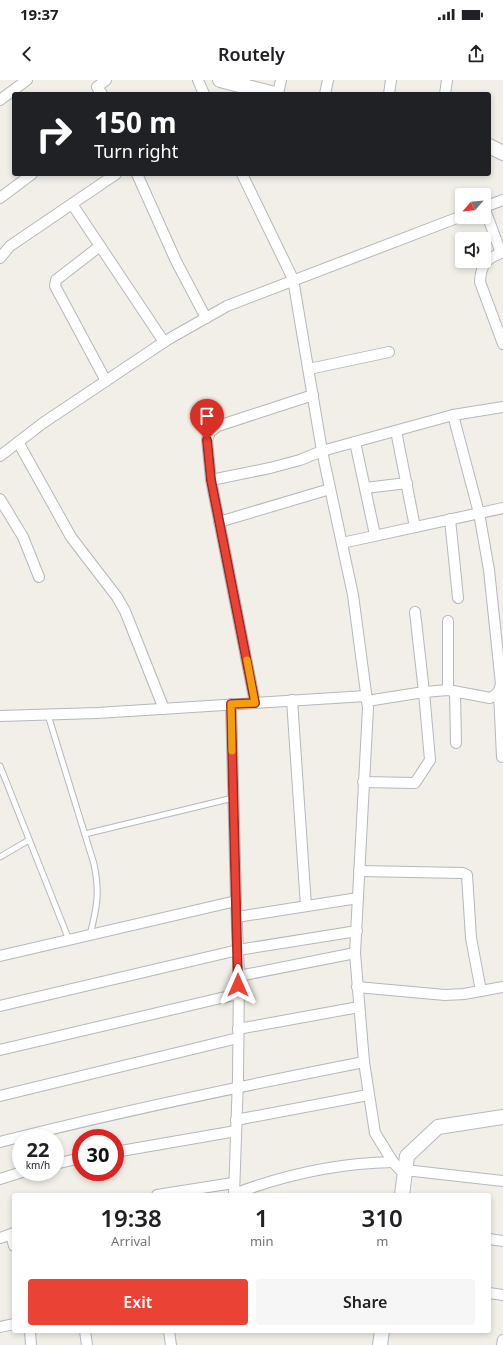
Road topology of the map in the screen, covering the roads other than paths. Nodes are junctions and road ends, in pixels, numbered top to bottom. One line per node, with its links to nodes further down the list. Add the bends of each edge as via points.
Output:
1 (27, 80): 16 (street)
2 (106, 80): 9 (street, via 97,87)
3 (198, 80): 10 (street)
4 (280, 80): 12 (street)
5 (328, 80): 13 (street)
6 (391, 80): 14 (street)
7 (448, 80): 15 (street)
8 (225, 81): 11 (street)
9 (101, 92)
10 (203, 92)
11 (268, 92)
12 (277, 92)
13 (325, 92)
14 (389, 92)
15 (445, 92)
16 (2, 95)
17 (491, 147): 18 (street)
18 (503, 153)
19 (29, 176): 23 (street)
20 (113, 176): 25 (street)
21 (139, 176): 33 (street, via 176,261)
22 (243, 176): 32 (street)
23 (0, 198)
24 (503, 200): 26 (street)
25 (72, 204): 29 (street); 31 (street, via 10,246)
26 (491, 204)
27 (455, 219): 32 (street)
28 (491, 224): 30 (street)
29 (100, 246): 34 (street); 38 (street, via 56,280 55,286)
30 (502, 252): 35 (street, via 484,263 480,271 480,282)
31 (0, 258)
32 (293, 279): 33 (street, via 227,306); 37 (street)
33 (206, 318): 34 (street)
34 (164, 342): 38 (street)
35 (503, 344)
36 (390, 352): 37 (street)
37 (309, 370): 39 (street)
38 (106, 381): 43 (street)
39 (313, 394): 45 (street); 47 (street, via 218,426 210,432 207,440)
40 (503, 407): 41 (street)
41 (453, 416): 42 (street); 53 (street)
42 (396, 431): 44 (street); 48 (street)
43 (18, 442): 46 (street); 70 (street, via 71,538 125,611)
44 (355, 442): 45 (street); 49 (street)
45 (322, 451): 47 (street, via 270,468); 50 (street)
46 (0, 456)
47 (211, 480): 55 (street)
48 (407, 482): 49 (street); 56 (street)
49 (365, 488): 57 (street)
50 (330, 489): 55 (street); 58 (street)
51 (0, 499): 59 (street, via 23,537)
52 (503, 508): 53 (street)
53 (478, 513): 54 (street); 65 (street, via 489,570 501,684)
54 (450, 519): 56 (street); 60 (street)
55 (219, 522): 68 (street)
56 (415, 527): 57 (street)
57 (375, 535): 58 (street)
58 (342, 543): 66 (street, via 353,595)
59 (39, 577)
60 (458, 598)
61 (415, 612): 64 (street)
62 (448, 621): 63 (street)
63 (452, 691): 64 (street); 65 (street, via 490,698); 74 (street)
64 (424, 692): 66 (street); 77 (street, via 430,760 415,783)
65 (499, 692): 71 (street)
66 (367, 698): 67 (street); 77 (street)
67 (292, 700): 68 (street); 85 (street)
68 (255, 703): 69 (street)
69 (231, 704): 70 (street); 78 (street)
70 (164, 708): 72 (street)
71 (501, 709): 75 (street)
72 (48, 714): 73 (street); 79 (lane)
73 (0, 716)
74 (456, 743)
75 (502, 758)
76 (0, 766): 80 (lane)
77 (363, 782): 82 (street)
78 (233, 798): 79 (lane); 84 (street)
79 (85, 834): 88 (lane, via 98,883 98,902)
80 (29, 840): 81 (lane); 89 (lane)
81 (0, 858)
82 (360, 871): 83 (street); 96 (street, via 467,875 471,938)
83 (358, 898): 85 (street); 87 (street)
84 (236, 901): 86 (street); 88 (street)
85 (306, 906): 86 (street)
86 (237, 917): 90 (street)
87 (357, 931): 90 (street); 91 (street)
88 (90, 935): 89 (street)
89 (69, 940): 92 (street)
90 (238, 950): 93 (street); 98 (street)
91 (355, 953): 93 (street); 94 (street)
92 (0, 956)
93 (239, 976): 97 (street)
94 (357, 987): 96 (street, via 445,995); 99 (street)
95 (503, 987): 96 (street)
96 (480, 991)
97 (238, 994): 100 (street); 101 (street)
98 (0, 1006)
99 (359, 1007): 100 (street); 102 (street)
100 (238, 1034): 103 (street); 105 (street)
101 (0, 1050)
102 (364, 1062): 103 (street); 104 (street)
103 (238, 1087): 107 (street); 109 (street)
104 (368, 1095): 107 (street); 111 (street, via 375,1133)
105 (0, 1096)
106 (503, 1116): 112 (street, via 438,1127 407,1156)
107 (236, 1120): 108 (street)
108 (236, 1131): 110 (street); 116 (street)
109 (0, 1142)
110 (124, 1150)
111 (393, 1162): 112 (street); 119 (street, via 310,1172 264,1183)
112 (405, 1172): 115 (street); 120 (street)
113 (12, 1175): 114 (street)
114 (0, 1178)
115 (503, 1181)
116 (234, 1183): 117 (street); 118 (street)
117 (170, 1193)
118 (234, 1193)
119 (239, 1193)
120 (402, 1193)
121 (12, 1234): 122 (street)
122 (0, 1238)
123 (491, 1239): 124 (street)
124 (503, 1241)
125 (491, 1293): 126 (street)
126 (503, 1295)
127 (12, 1324): 128 (street)
128 (0, 1327)
129 (30, 1333): 134 (street)
130 (85, 1333): 135 (street)
131 (169, 1333): 136 (street)
132 (382, 1333): 137 (street)
133 (503, 1340): 138 (street)
134 (31, 1345)
135 (87, 1345)
136 (171, 1345)
137 (380, 1345)
138 (502, 1345)

